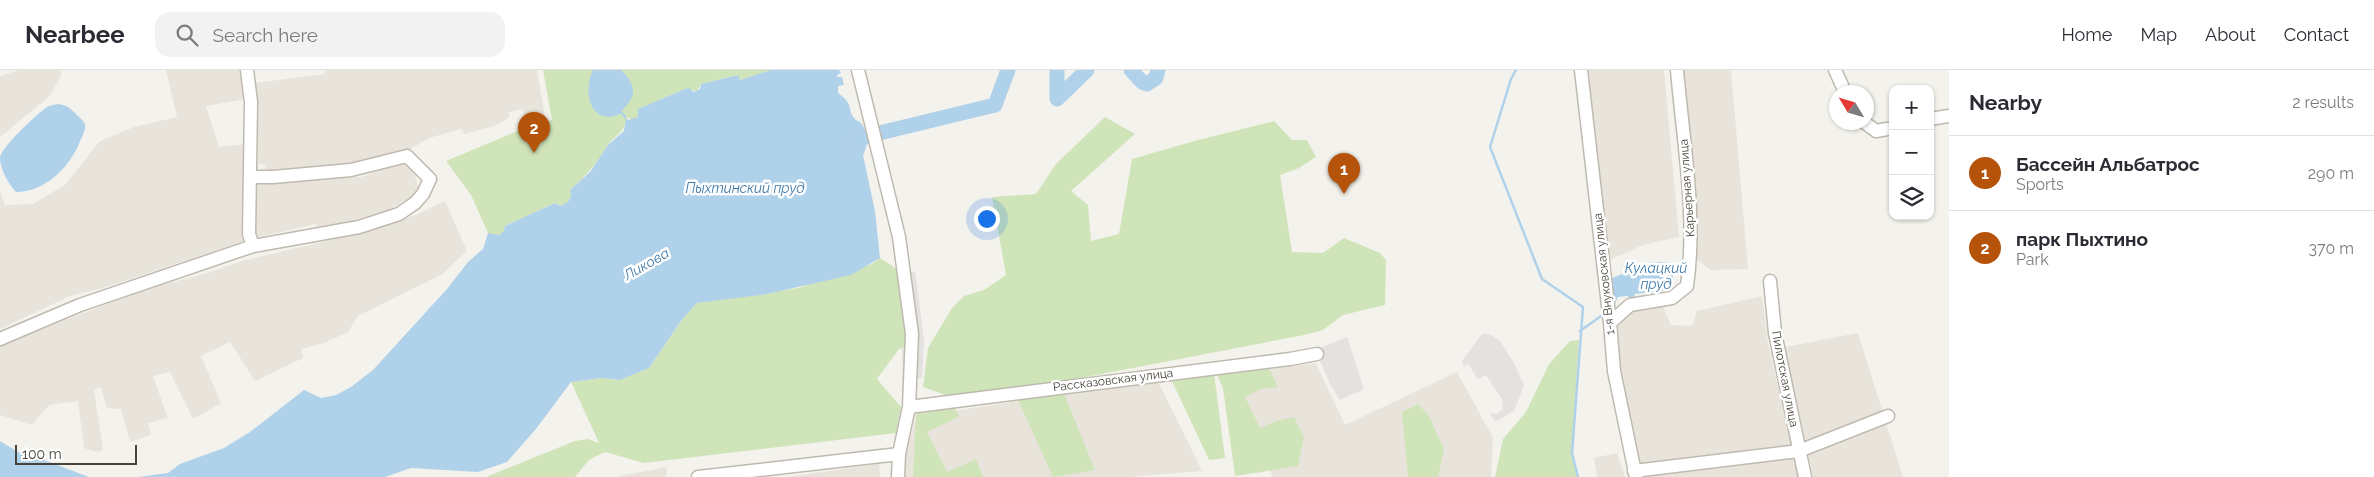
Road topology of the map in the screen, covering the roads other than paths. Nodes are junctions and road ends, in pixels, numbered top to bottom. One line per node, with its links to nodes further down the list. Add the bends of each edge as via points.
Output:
1 (247, 70): 11 (street, via 251,102)
2 (858, 70): 17 (street, via 899,238 912,334)
3 (1580, 70): 14 (street, 1-я Внуковская улица)
4 (1677, 70): 14 (street, Карьерная улица, via 1690,224 1691,258 1687,286 1672,298 1630,305)
5 (1835, 70): 6 (street)
6 (1842, 85)
7 (1949, 116): 8 (street)
8 (1934, 118)
9 (1889, 129): 10 (street)
10 (1874, 130)
11 (251, 177): 12 (street, via 250,234); 12 (street, via 351,170 407,156 430,179 423,194 400,214 359,227)
12 (253, 246): 15 (street, via 80,305)
13 (1770, 281): 19 (street, Пилотская улица, via 1775,334)
14 (1610, 323): 21 (street, 1-я Внуковская улица, via 1614,371)
15 (0, 338)
16 (1317, 354): 17 (street, Рассказовская улица)
17 (910, 407): 20 (street)
18 (1888, 416): 19 (street)
19 (1799, 451): 21 (street); 24 (street, Пилотская улица)
20 (899, 454): 22 (street); 23 (street)
21 (1635, 474)
22 (698, 477)
23 (898, 477)
24 (1805, 477)

